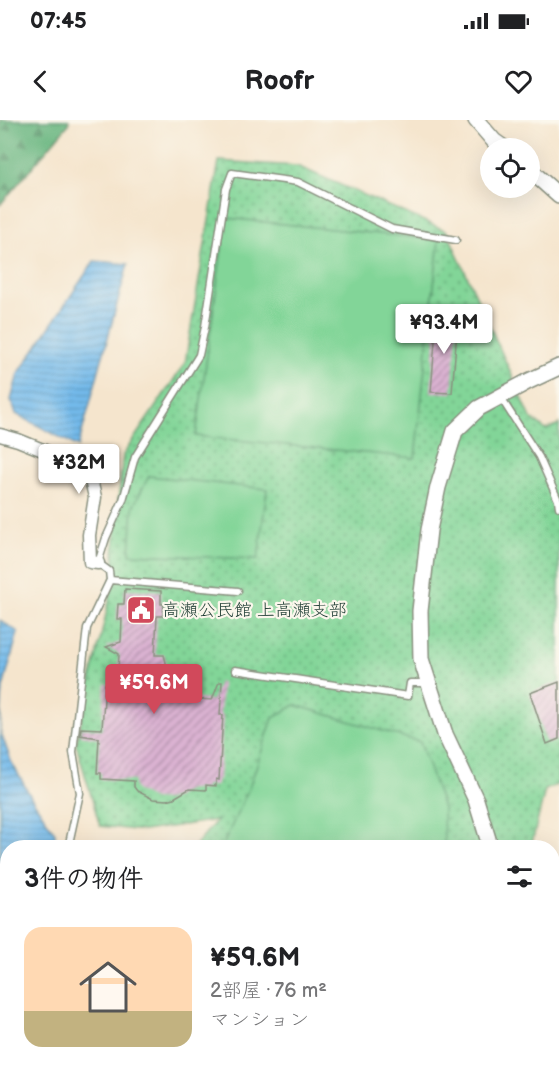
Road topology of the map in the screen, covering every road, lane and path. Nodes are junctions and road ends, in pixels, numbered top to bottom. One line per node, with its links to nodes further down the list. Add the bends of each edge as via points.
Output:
1 (476, 120): 2 (street)
2 (491, 138)
3 (540, 179): 4 (street)
4 (559, 196)
5 (456, 240): 10 (lane, via 392,229 298,182 232,173 226,189 199,355 135,458)
6 (559, 367): 7 (street)
7 (500, 397): 9 (lane, via 539,458); 14 (street, via 479,408 456,431 438,487 420,611 421,659)
8 (0, 435): 10 (street, via 80,467 90,476 95,497 89,535 90,562)
9 (559, 507)
10 (98, 563): 11 (lane, via 109,571)
11 (110, 580): 12 (lane); 15 (lane, via 87,628 73,752 80,793)
12 (238, 591)
13 (235, 670): 14 (lane, via 408,696 410,683)
14 (429, 683): 16 (street)
15 (70, 840)
16 (488, 840)

